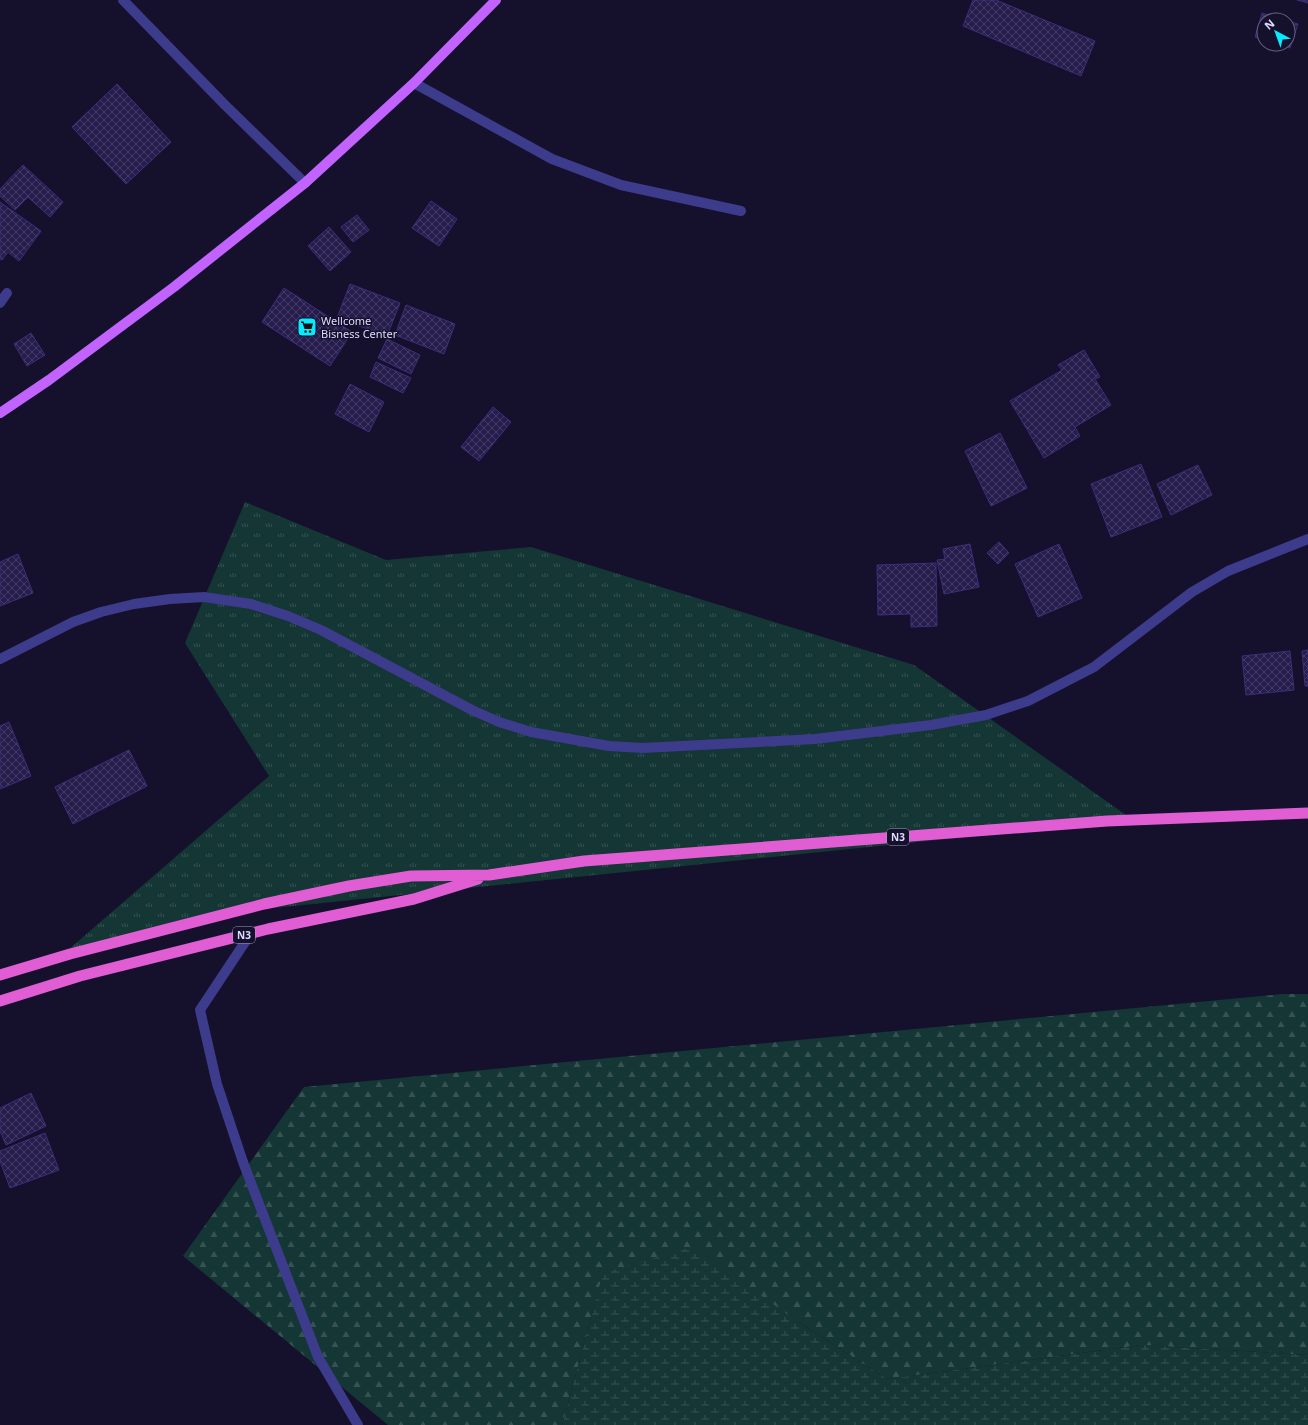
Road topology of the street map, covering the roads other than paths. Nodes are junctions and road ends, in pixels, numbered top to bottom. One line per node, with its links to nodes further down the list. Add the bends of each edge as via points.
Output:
1 (123, 0): 4 (street)
2 (496, 0): 3 (main road)
3 (414, 83): 4 (main road); 5 (street, via 552,159 621,185)
4 (305, 183): 8 (main road, via 174,287 49,380)
5 (741, 211)
6 (7, 293): 7 (street)
7 (0, 303)
8 (0, 413)
9 (1308, 539): 10 (street, via 1228,570 1192,592 1094,667 1028,700 986,715 815,740 643,748 610,746 531,732 472,710 321,630 288,616 251,604 204,597 134,604 101,612 73,622)
10 (0, 659)
11 (1308, 813): 12 (highway, N3, via 1107,821 713,850 584,861)
12 (489, 875): 13 (highway, N3, via 414,899); 14 (highway, N3, via 410,876 349,886 264,904 70,954)
13 (251, 933): 15 (highway, N3, via 80,976); 16 (street, via 200,1010 217,1084 243,1162 318,1357)
14 (0, 976)
15 (0, 1001)
16 (358, 1425)

